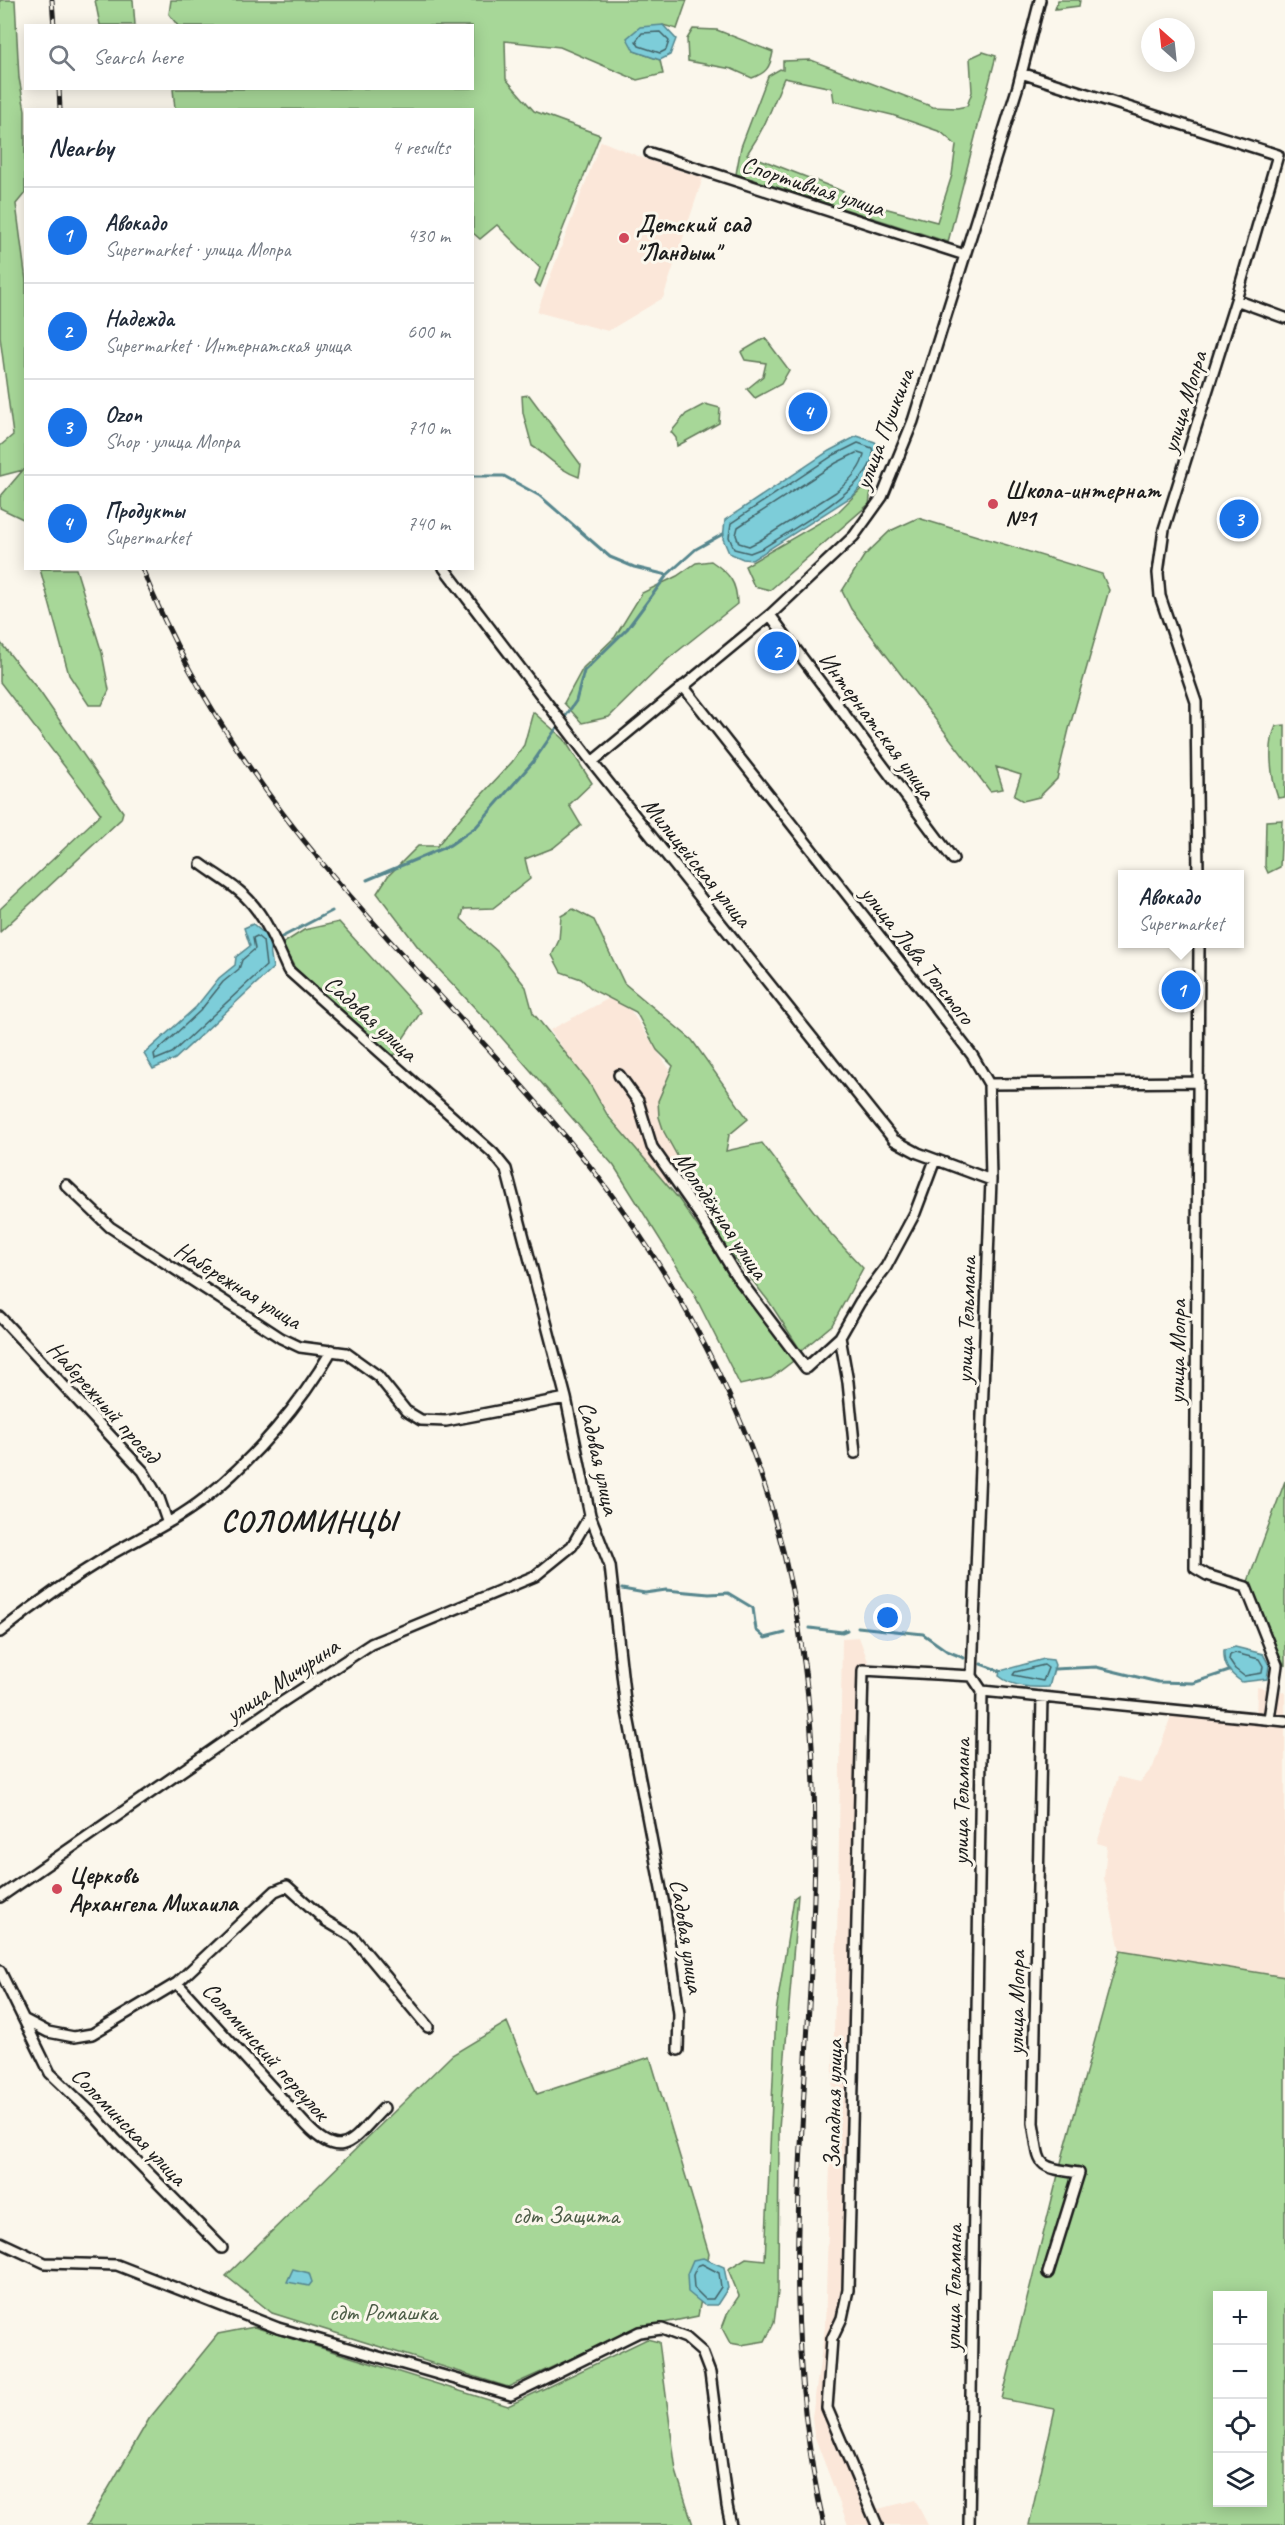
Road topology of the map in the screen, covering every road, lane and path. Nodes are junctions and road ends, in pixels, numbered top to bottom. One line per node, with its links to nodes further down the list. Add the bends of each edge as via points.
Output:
1 (1040, 0): 2 (street, улица Пушкина)
2 (1021, 73): 4 (street, улица Пушкина); 5 (street, улица Мопра, via 1278,155)
3 (650, 153): 4 (street, Спортивная улица)
4 (965, 255): 8 (street, улица Пушкина, via 913,421 882,497 854,536)
5 (1236, 300): 6 (street); 13 (street, улица Мопра, via 1164,529 1158,573 1166,616 1196,702)
6 (1285, 318)
7 (446, 570): 10 (street, Милицейская улица)
8 (770, 615): 9 (street, улица Пушкина); 11 (street, Интернатская улица)
9 (683, 686): 10 (street, улица Пушкина); 17 (street, улица Льва Толстого, via 972,1055)
10 (592, 762): 18 (street, Милицейская улица, via 894,1140)
11 (953, 859)
12 (201, 864): 24 (street, Садовая улица, via 248,900 273,935 288,970 493,1153 506,1169)
13 (1198, 870)
14 (1199, 948): 16 (street, улица Мопра)
15 (619, 1075): 22 (street, Молодёжная улица, via 638,1101 652,1147 735,1274 806,1368)
16 (1199, 1082): 17 (street); 32 (street, улица Мопра, via 1195,1568 1246,1587 1276,1665)
17 (989, 1084): 19 (street, улица Тельмана)
18 (935, 1160): 19 (street, Милицейская улица); 22 (street, via 915,1214)
19 (991, 1180): 29 (street, улица Тельмана)
20 (66, 1185): 23 (street, Набережная улица, via 110,1227 281,1338 300,1347)
21 (0, 1317): 27 (street, Набережный проезд, via 143,1471)
22 (840, 1337): 25 (street)
23 (332, 1350): 24 (street, Набережная улица, via 346,1353 378,1376 406,1411 421,1420 446,1421); 27 (street, via 318,1374 259,1448 204,1499)
24 (566, 1398): 26 (street, Садовая улица)
25 (855, 1453)
26 (590, 1515): 34 (street, улица Мичурина, via 572,1546 535,1576 371,1644); 39 (street, Садовая улица, via 610,1566 625,1701 665,1910 679,2014)
27 (167, 1521): 28 (street, via 99,1562)
28 (0, 1632)
29 (972, 1676): 30 (street); 45 (street, Западная улица, via 863,1670 848,2290 842,2318 832,2338 827,2408)
30 (982, 1691): 31 (street); 46 (street, улица Тельмана)
31 (1042, 1697): 32 (street); 43 (street, улица Мопра, via 1033,2123 1040,2162 1047,2168 1079,2173)
32 (1269, 1719): 33 (street)
33 (1285, 1720)
34 (0, 1897)
35 (0, 1971): 37 (street, Соломинская улица)
36 (177, 1983): 37 (street, via 92,2034 74,2037 48,2032); 38 (street, via 274,1891 287,1886 326,1922 353,1937); 40 (street, Соломинский переулок, via 326,2144 347,2144)
37 (25, 2020): 42 (street, Соломинская улица, via 50,2073)
38 (428, 2027)
39 (678, 2050)
40 (384, 2108)
41 (0, 2242): 44 (street, via 45,2263 117,2265 278,2328 512,2395 639,2332 662,2329 686,2338 702,2352 710,2373)
42 (222, 2248)
43 (1048, 2273)
44 (731, 2525)
45 (877, 2525)
46 (969, 2525)

